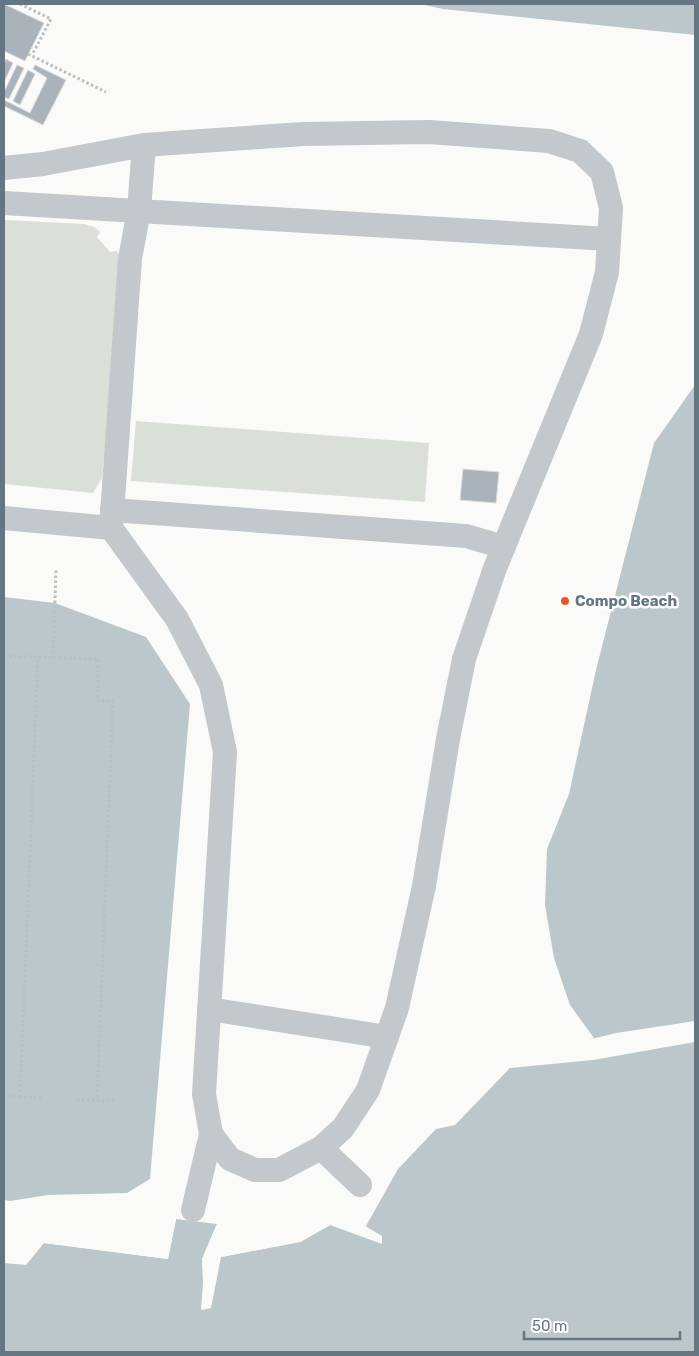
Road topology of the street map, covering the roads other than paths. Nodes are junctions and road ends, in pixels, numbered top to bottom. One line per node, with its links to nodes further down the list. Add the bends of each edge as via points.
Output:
1 (144, 145): 2 (lane); 4 (lane); 5 (lane, via 303,134 420,132 549,141 580,151 602,172 611,208)
2 (4, 168)
3 (4, 203): 4 (lane)
4 (139, 210): 5 (lane); 7 (lane, via 130,259)
5 (609, 239): 8 (lane, via 607,272 591,334)
6 (4, 518): 7 (lane)
7 (112, 519): 8 (lane, via 466,536); 9 (lane, via 177,619 211,685 225,752)
8 (504, 547): 10 (lane, via 464,659 424,886 397,1008)
9 (209, 1009): 10 (lane); 11 (lane, via 204,1094)
10 (387, 1037): 12 (lane, via 368,1090 342,1128)
11 (211, 1134): 12 (lane, via 230,1159 255,1170 280,1170); 14 (lane)
12 (321, 1148): 13 (lane)
13 (360, 1185)
14 (193, 1210)

